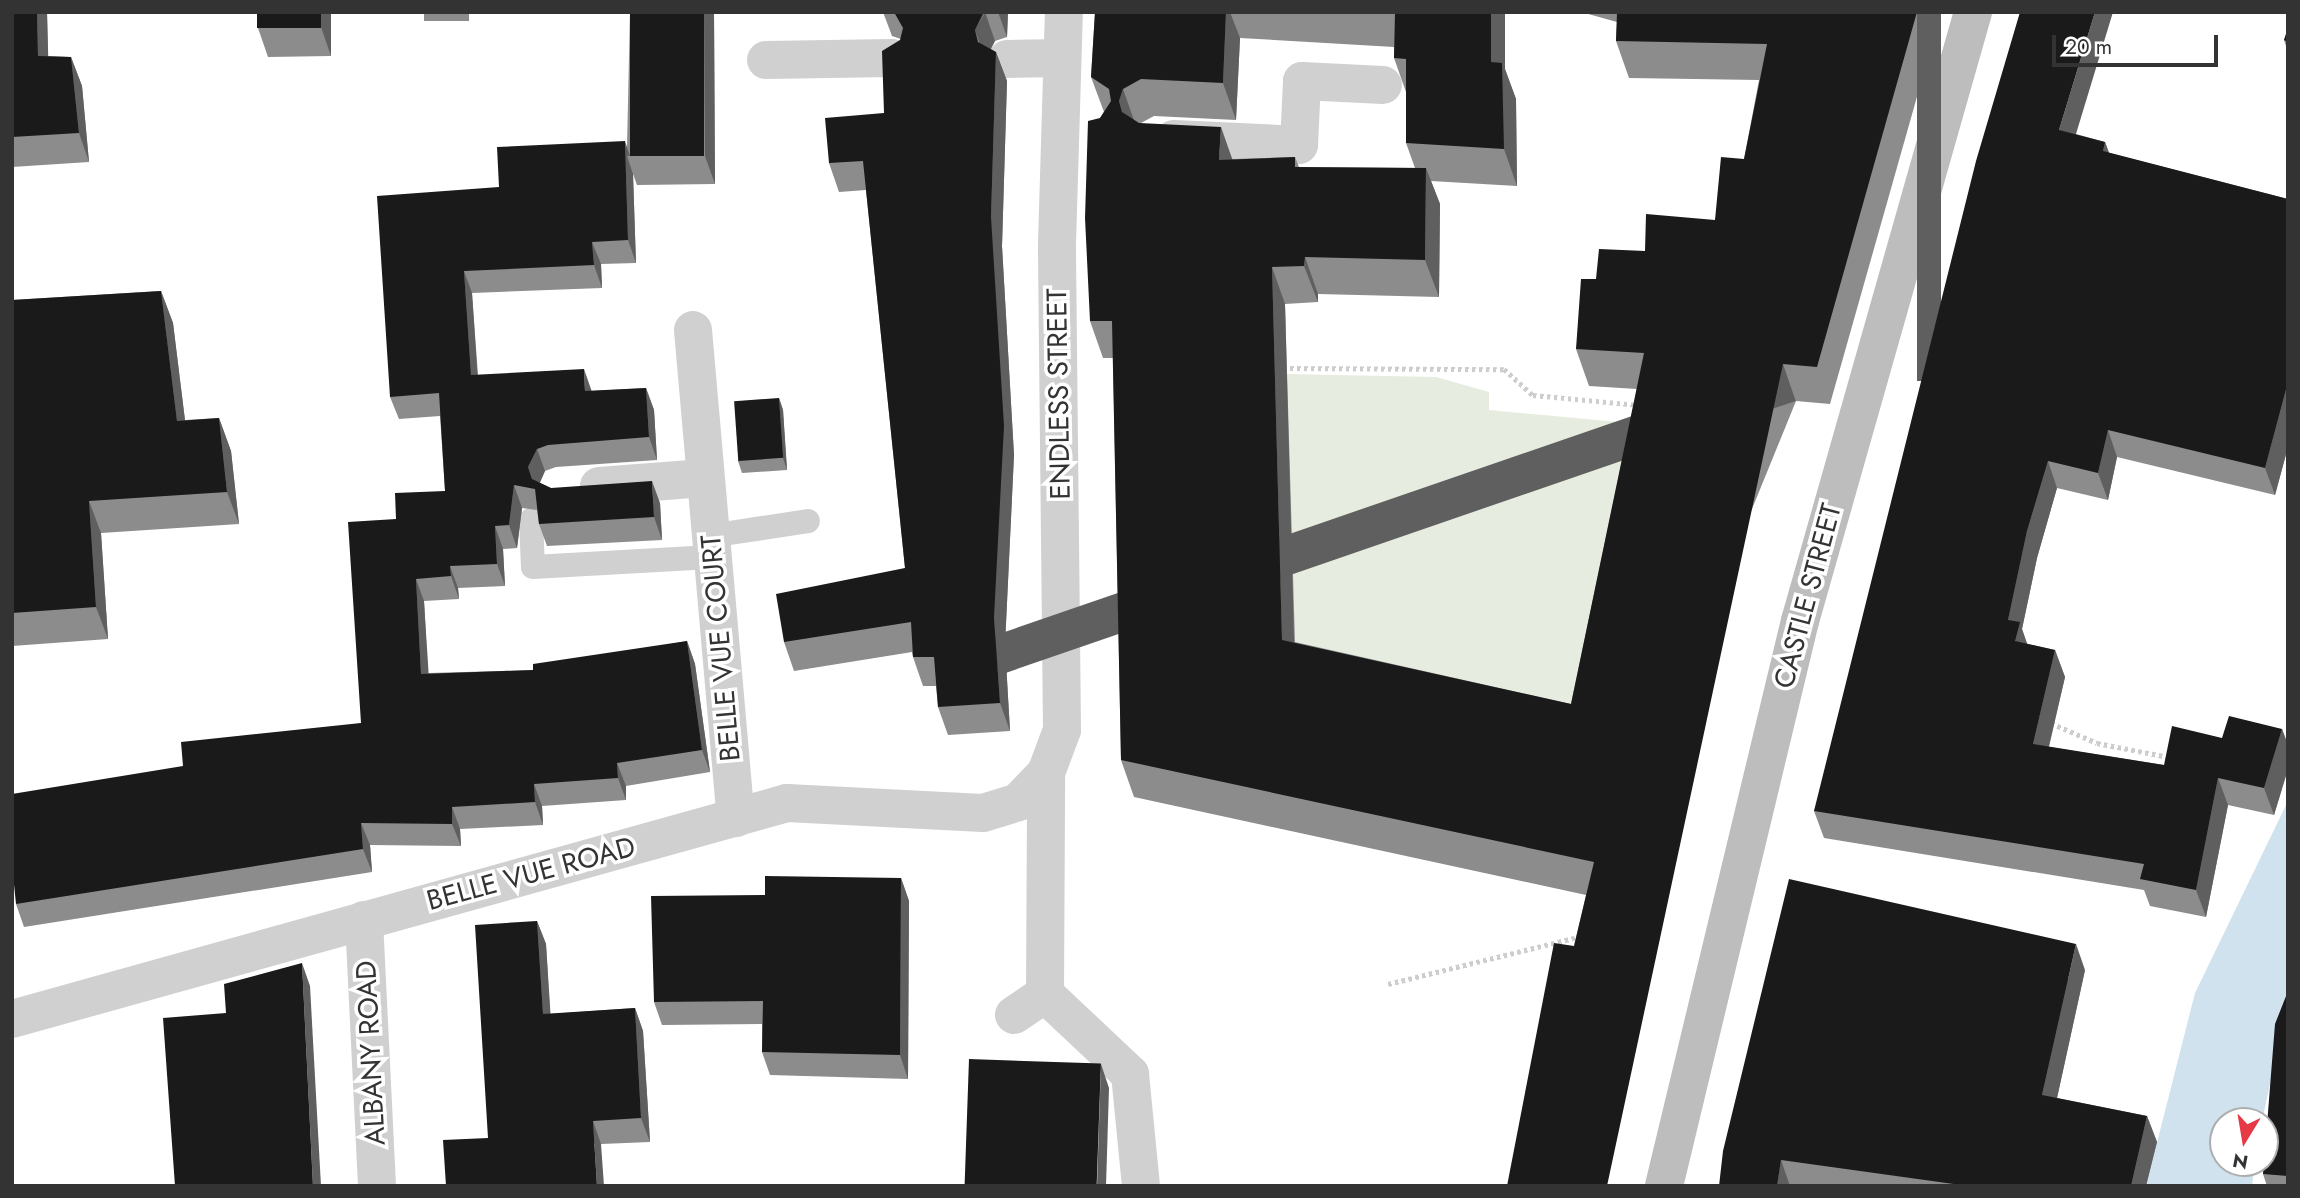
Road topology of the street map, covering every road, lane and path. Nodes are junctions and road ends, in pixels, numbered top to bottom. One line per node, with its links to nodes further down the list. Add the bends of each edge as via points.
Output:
1 (1063, 12): 4 (street, ENDLESS STREET)
2 (1973, 12): 31 (street, CASTLE STREET, via 1800,621)
3 (892, 58): 6 (street)
4 (1061, 58): 5 (street); 8 (street, ENDLESS STREET)
5 (1007, 59)
6 (766, 60)
7 (1382, 85): 10 (street, via 1302,81 1300,145)
8 (1060, 134): 9 (street); 21 (street, ENDLESS STREET, via 1062,730)
9 (1103, 136)
10 (1154, 138)
11 (693, 330): 14 (street, BELLE VUE COURT)
12 (1273, 368): 13 (path, via 1504,369 1533,395)
13 (1642, 406)
14 (705, 478): 15 (street); 18 (street, BELLE VUE COURT)
15 (558, 489)
16 (530, 520): 18 (lane, via 533,567)
17 (808, 522): 18 (lane)
18 (711, 547): 22 (street, BELLE VUE COURT)
19 (2039, 721): 20 (path, via 2098,743)
20 (2180, 760)
21 (1046, 773): 22 (street, BELLE VUE ROAD, via 1018,802 983,813 787,803); 26 (street)
22 (736, 818): 23 (street, BELLE VUE ROAD)
23 (364, 920): 28 (street, BELLE VUE ROAD); 29 (street, ALBANY ROAD)
24 (1586, 935): 25 (path)
25 (1388, 984)
26 (1045, 994): 27 (street); 30 (street, via 1130,1074)
27 (1014, 1015)
28 (12, 1019)
29 (377, 1186)
30 (1141, 1186)
31 (1664, 1186)

